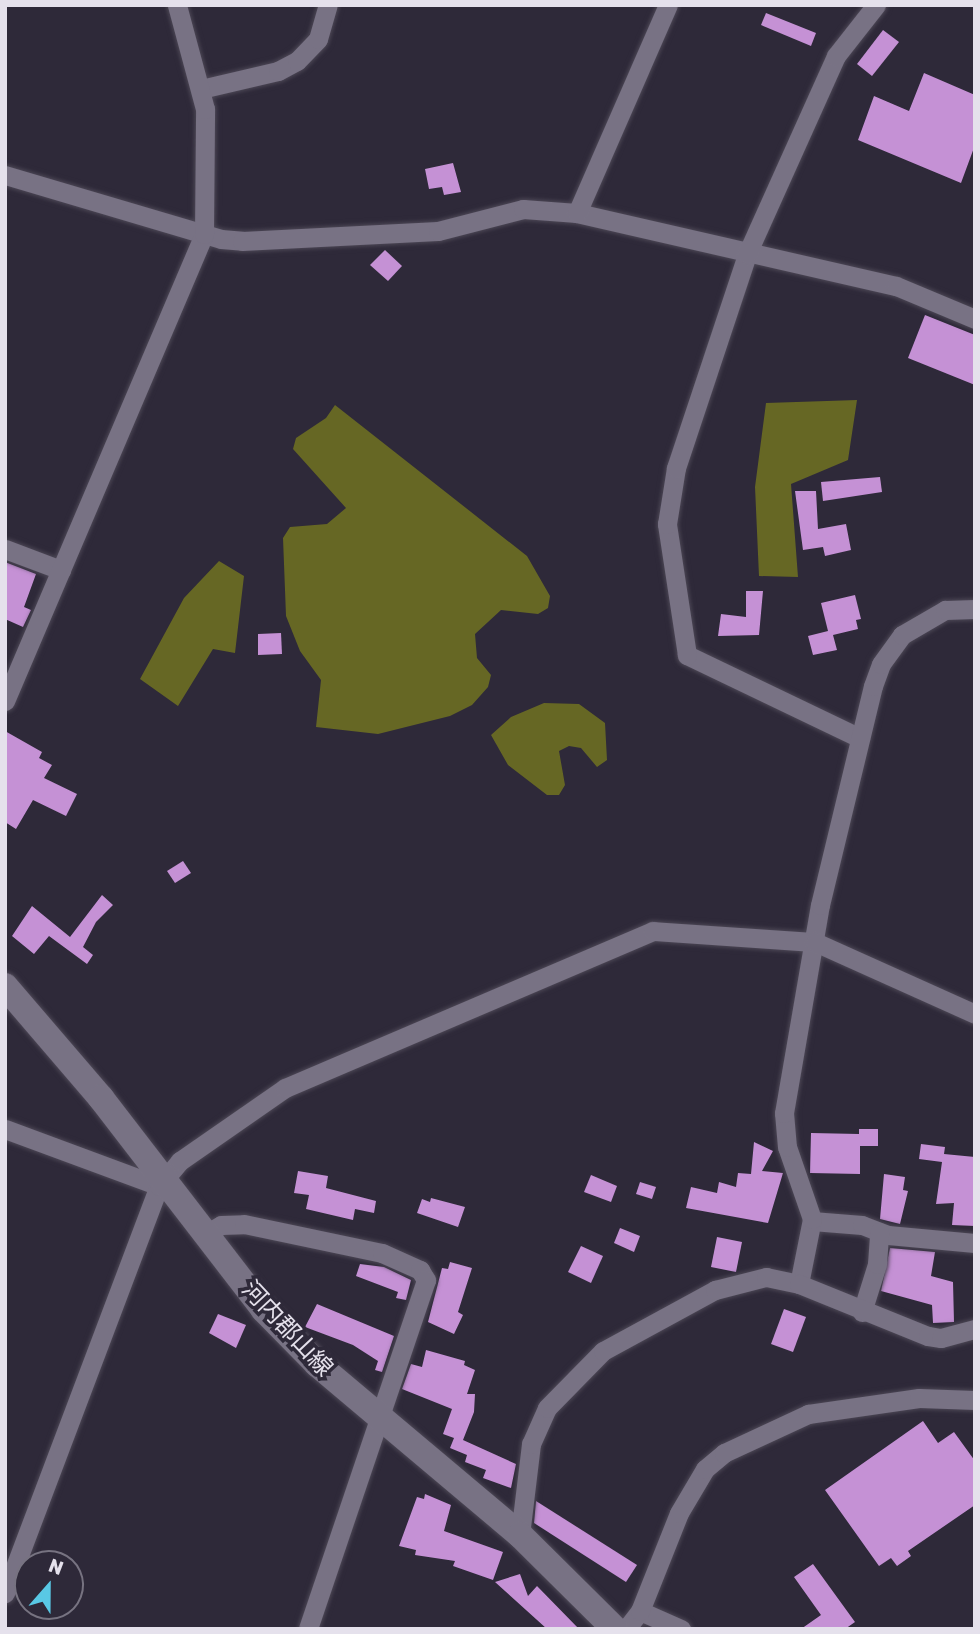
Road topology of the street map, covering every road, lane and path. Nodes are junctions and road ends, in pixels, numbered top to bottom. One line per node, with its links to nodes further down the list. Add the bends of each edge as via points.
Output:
1 (177, 5): 5 (street)
2 (328, 5): 5 (street, via 318,39 297,61 278,71)
3 (668, 5): 7 (street)
4 (868, 8): 9 (street, via 836,57)
5 (201, 89): 8 (street, via 207,163)
6 (5, 175): 8 (street)
7 (577, 213): 8 (street, via 523,209 438,231 356,238 242,242); 9 (street)
8 (204, 234): 12 (street)
9 (747, 254): 10 (street, via 896,286); 15 (street, via 686,435 668,510 687,655)
10 (975, 319)
11 (5, 549): 12 (street)
12 (61, 570): 14 (street)
13 (975, 609): 15 (street, via 945,610 920,622 895,643 881,664)
14 (5, 701)
15 (860, 738): 16 (street)
16 (815, 942): 18 (street); 20 (street, via 653,931 285,1088 180,1161); 21 (street, via 784,1113 787,1147)
17 (5, 986): 20 (main road, 河内郡山線)
18 (975, 1014)
19 (5, 1129): 20 (street)
20 (161, 1183): 23 (main road, 河内郡山線); 31 (street)
21 (812, 1221): 22 (street, via 862,1225); 25 (street)
22 (879, 1232): 24 (street); 26 (street, via 877,1264)
23 (205, 1234): 29 (main road, 河内郡山線, via 264,1310); 29 (street, via 221,1225 244,1224 374,1251 420,1270 426,1290)
24 (975, 1242)
25 (799, 1284): 26 (street); 30 (street, via 766,1277 732,1282 603,1351 557,1396 533,1434)
26 (862, 1312): 27 (street, via 940,1338)
27 (975, 1329)
28 (975, 1400): 32 (street, via 919,1398 808,1414 724,1453 705,1469 679,1513)
29 (379, 1419): 30 (main road, 河内郡山線); 33 (street)
30 (520, 1535): 34 (main road, 河内郡山線)
31 (5, 1593)
32 (640, 1611): 35 (street); 36 (street)
33 (308, 1628)
34 (615, 1629)
35 (626, 1629)
36 (681, 1629)

